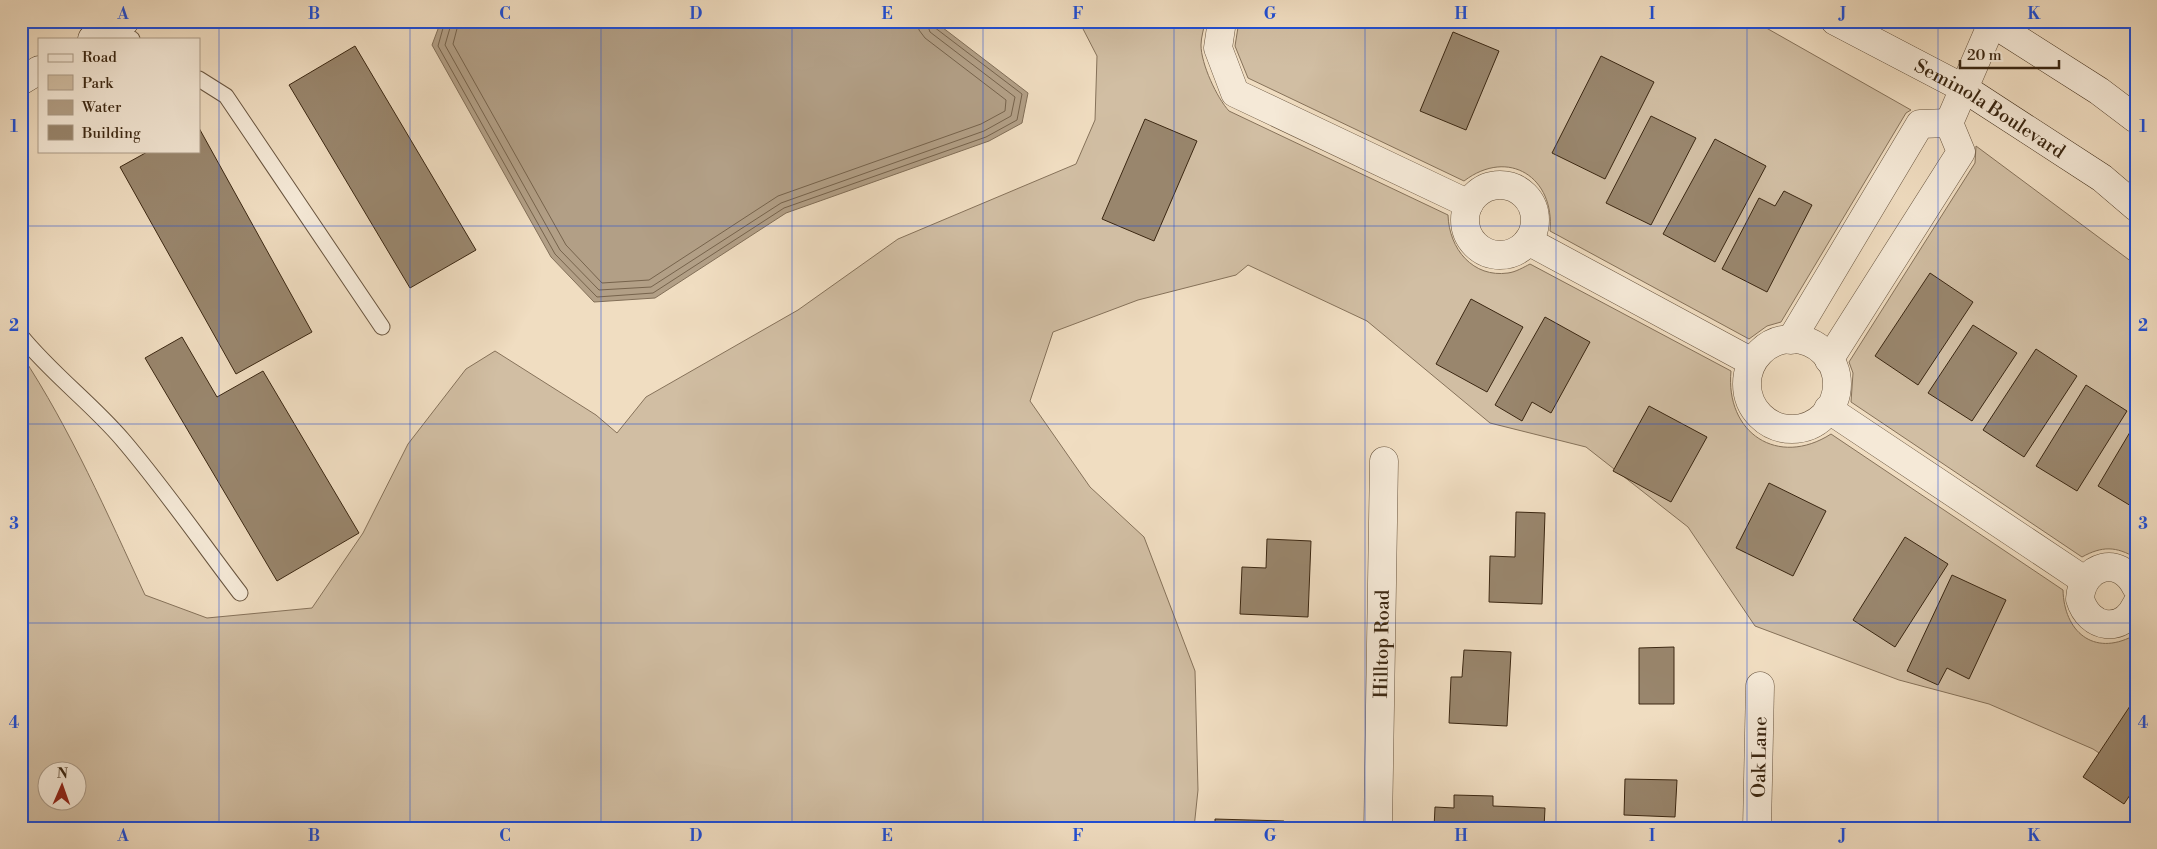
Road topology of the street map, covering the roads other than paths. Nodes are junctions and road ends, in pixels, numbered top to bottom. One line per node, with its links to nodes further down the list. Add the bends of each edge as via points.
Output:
1 (1222, 21): 10 (street, via 1218,48 1235,93)
2 (1835, 21): 7 (street, Seminola Boulevard)
3 (1993, 22): 7 (street); 8 (street)
4 (38, 71): 5 (street)
5 (21, 81)
6 (200, 81): 13 (lane, via 226,96)
7 (1964, 89): 9 (street); 11 (street, Seminola Boulevard, via 2102,178)
8 (2136, 119)
9 (1949, 123): 15 (street, via 1920,124); 16 (street, via 1961,152)
10 (1469, 204): 12 (street, via 1466,226 1477,246 1498,255 1509,254); 12 (street, via 1485,188 1496,185 1519,190 1533,208 1535,219 1534,231)
11 (2136, 207)
12 (1528, 241): 17 (street)
13 (382, 327)
14 (21, 336): 21 (lane, via 47,367 97,411 124,441)
15 (1790, 340): 16 (street, via 1806,342); 17 (street, via 1776,342 1762,350)
16 (1830, 360): 18 (street, via 1836,374 1837,389)
17 (1752, 362): 18 (street, via 1747,375 1747,390 1758,415 1770,424 1798,429 1812,425)
18 (1828, 409): 20 (street)
19 (1384, 461): 24 (street, Hilltop Road)
20 (2084, 580): 22 (street, via 2098,569 2116,568 2131,578); 22 (street, via 2080,599 2089,617 2106,624 2116,624)
21 (240, 593)
22 (2135, 605)
23 (1760, 686): 25 (street, Oak Lane)
24 (1378, 828)
25 (1757, 828)

